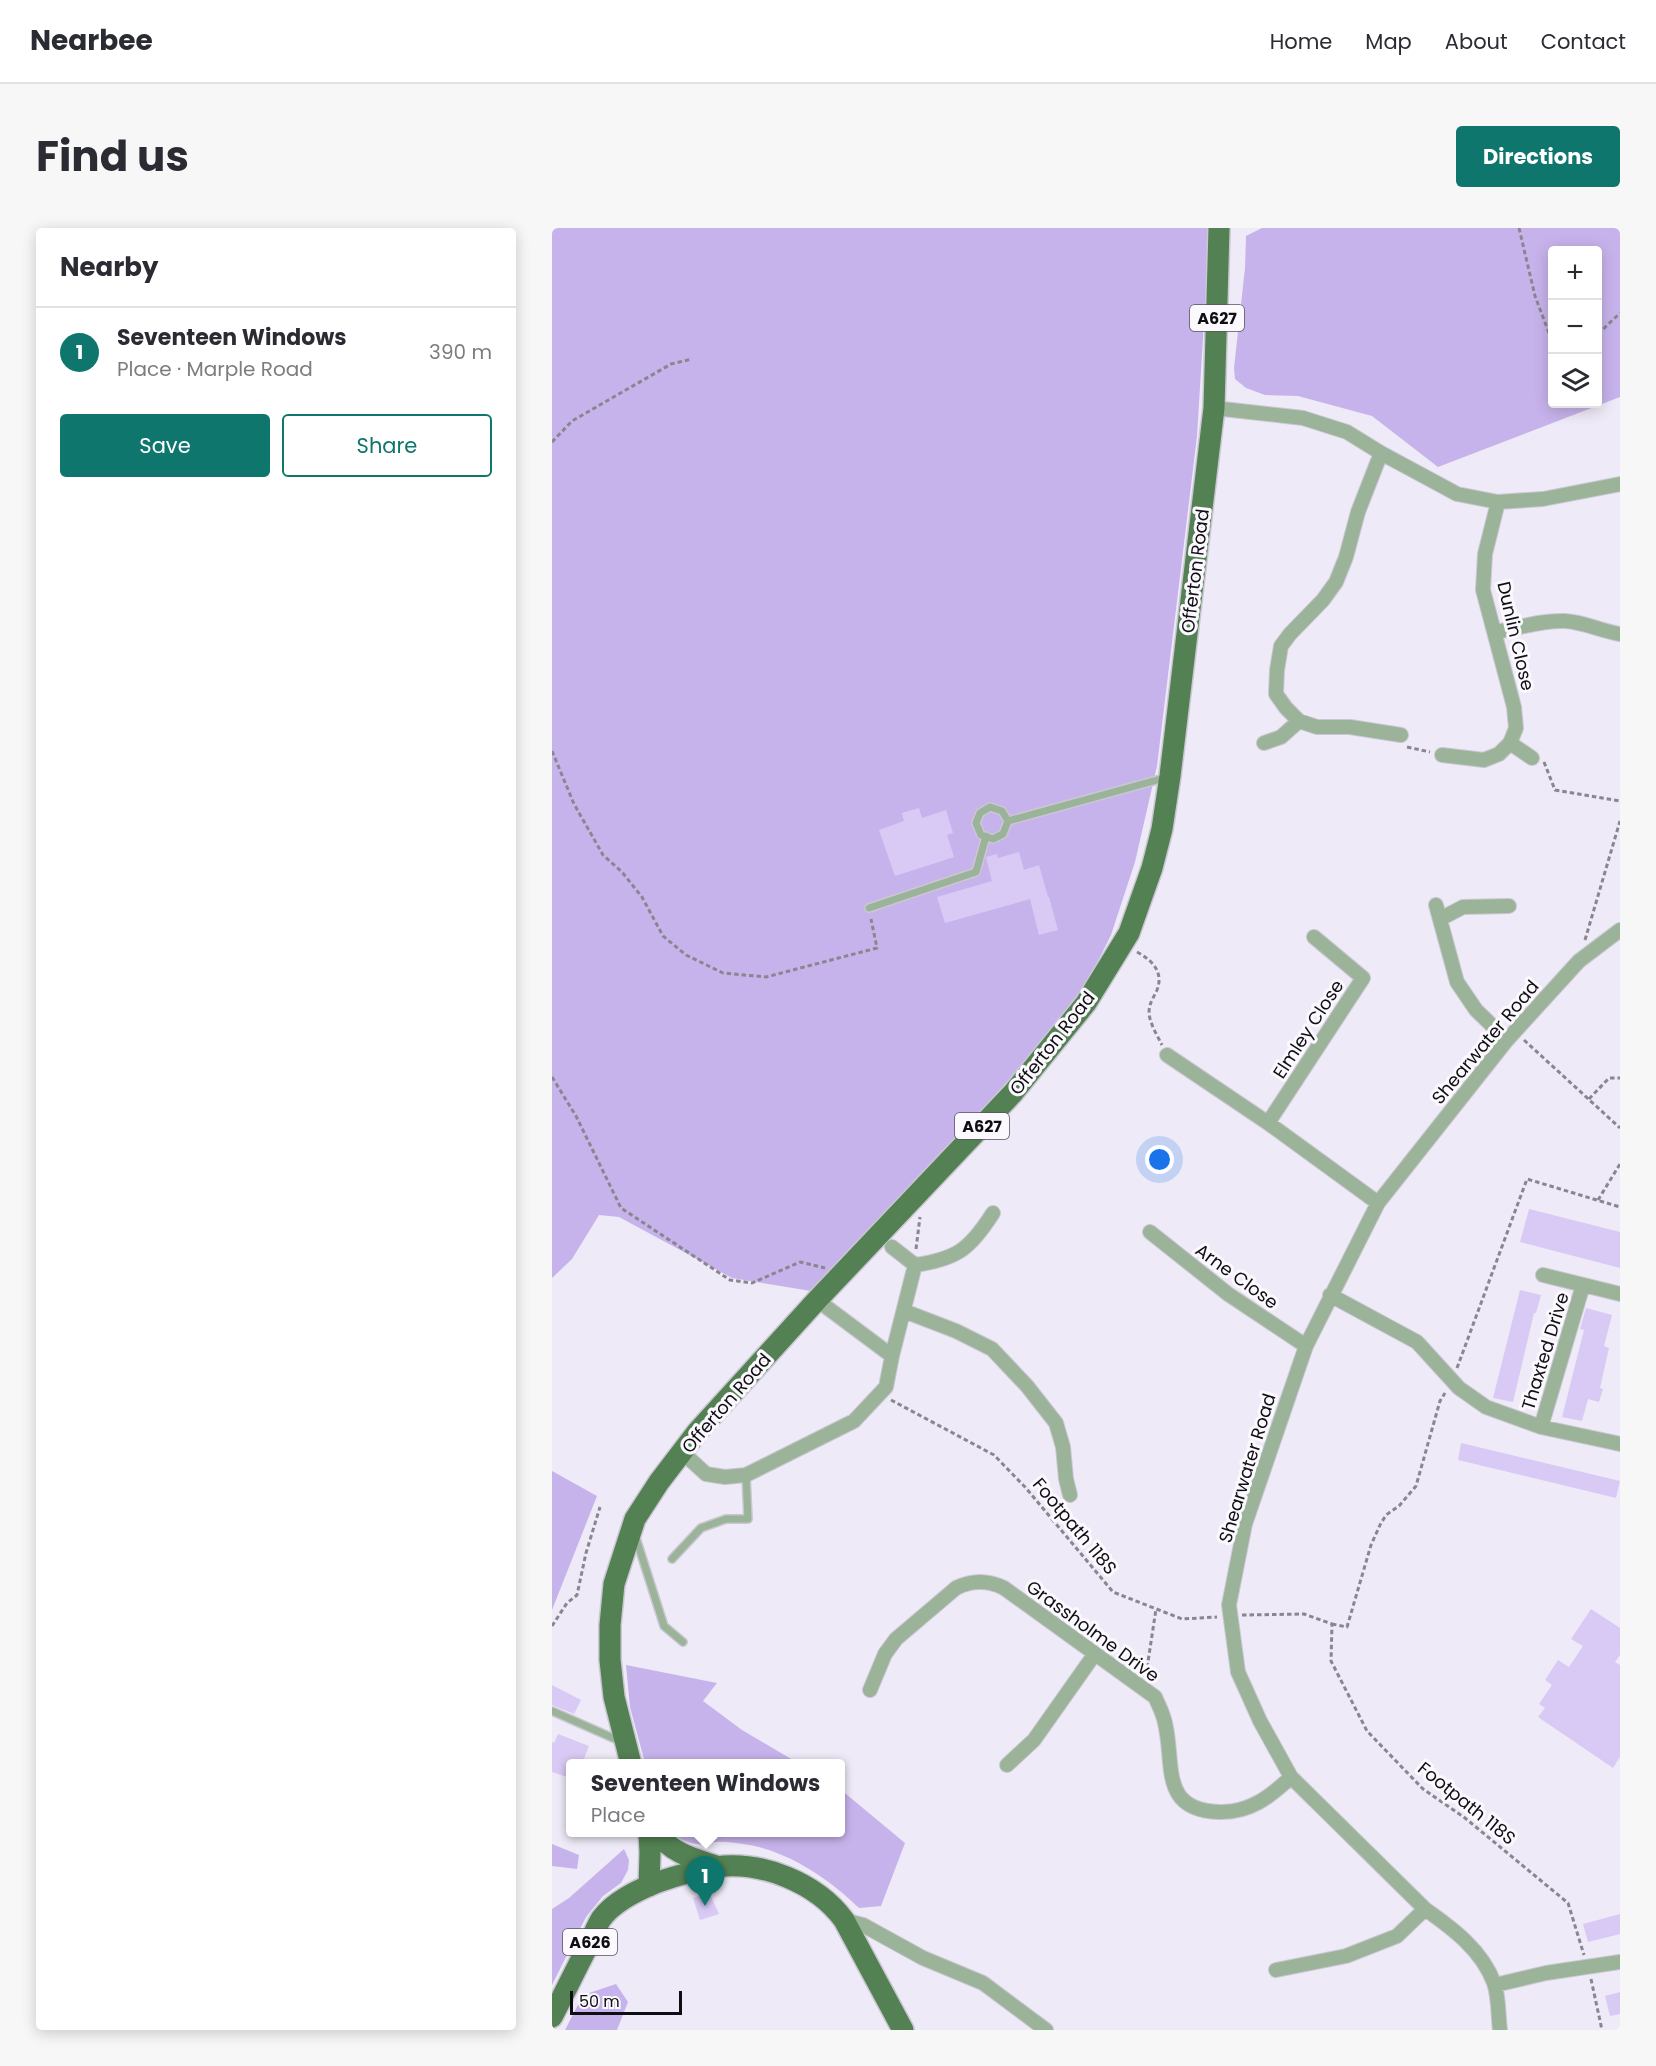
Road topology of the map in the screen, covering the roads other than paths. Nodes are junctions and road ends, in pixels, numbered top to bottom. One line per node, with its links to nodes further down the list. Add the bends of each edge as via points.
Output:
1 (1220, 228): 2 (main road, Offerton Road / A627)
2 (1214, 408): 3 (street, via 1303,418 1347,432); 14 (main road, Offerton Road / A627)
3 (1381, 453): 5 (street, via 1457,494); 8 (street, via 1336,582 1281,646 1276,694)
4 (1620, 484): 5 (street, via 1543,499)
5 (1498, 502): 6 (street, Dunlin Close, via 1485,554 1483,590)
6 (1496, 632): 7 (street, via 1566,621); 11 (street, Dunlin Close, via 1514,707 1516,728)
7 (1620, 634)
8 (1299, 721): 9 (street, via 1317,727); 10 (street, via 1281,737)
9 (1401, 735)
10 (1264, 743)
11 (1510, 743): 12 (street, via 1499,754 1484,760); 13 (street)
12 (1442, 755)
13 (1532, 758)
14 (1170, 776): 15 (lane); 35 (main road, Offerton Road / A627, via 1152,868 1129,933 1086,1003 1013,1094)
15 (1008, 821): 16 (lane, via 1004,834 993,839); 16 (lane, via 1002,811 990,807 980,813 976,823 981,835)
16 (986, 836): 19 (lane, via 976,872)
17 (1436, 905): 20 (street)
18 (1509, 906): 20 (street, via 1463,907)
19 (869, 908)
20 (1440, 919): 23 (street, via 1457,982 1476,1010)
21 (1620, 930): 23 (street, Shearwater Road, via 1579,961)
22 (1314, 937): 25 (street, Elmley Close, via 1363,978)
23 (1511, 1036): 26 (street, Shearwater Road)
24 (1167, 1055): 25 (street)
25 (1268, 1123): 26 (street)
26 (1378, 1203): 34 (street, Shearwater Road)
27 (993, 1213): 30 (street, via 962,1251 938,1262)
28 (1150, 1232): 37 (street, Arne Close, via 1228,1294)
29 (892, 1247): 30 (street)
30 (915, 1265): 36 (street)
31 (1543, 1275): 32 (street, Thaxted Drive)
32 (1583, 1285): 33 (street, Thaxted Drive); 39 (street, Thaxted Drive)
33 (1620, 1294)
34 (1330, 1295): 37 (street, Shearwater Road); 39 (street, via 1417,1342 1460,1388 1486,1407)
35 (817, 1300): 38 (street); 41 (main road, Offerton Road / A627)
36 (904, 1311): 38 (street); 43 (street, via 992,1349 1027,1386 1056,1423 1064,1447)
37 (1306, 1346): 53 (street, Shearwater Road, via 1245,1524 1229,1605 1238,1672)
38 (892, 1356): 42 (street, via 886,1387 854,1421)
39 (1541, 1427): 40 (street)
40 (1620, 1444)
41 (682, 1452): 42 (street, via 706,1474); 44 (main road, Offerton Road / A627, via 658,1482)
42 (746, 1475): 45 (lane, via 748,1519 726,1519 701,1528)
43 (1070, 1495)
44 (633, 1527): 46 (lane, via 664,1626); 50 (main road, Offerton Road / A627, via 614,1584 610,1625 614,1697)
45 (672, 1559)
46 (683, 1642)
47 (1094, 1655): 48 (street, Grassholme Drive, via 1004,1588 985,1582 966,1583 896,1639 885,1653); 52 (street, via 1034,1740); 53 (street, Grassholme Drive, via 1155,1697 1166,1725 1172,1783 1179,1798 1192,1807 1207,1812 1249,1808 1273,1795)
48 (870, 1690)
49 (552, 1711): 50 (lane)
50 (625, 1743): 51 (main road, Offerton Road / A627)
51 (630, 1759)
52 (1007, 1765)
53 (1292, 1777): 58 (street, Shearwater Road)
54 (649, 1837): 57 (main road)
55 (660, 1837): 56 (main road, via 680,1853)
56 (716, 1866): 57 (main road, A626); 59 (main road, A626, via 768,1871 793,1880 821,1895)
57 (649, 1886): 63 (main road, A626, via 631,1893 602,1918)
58 (1425, 1909): 61 (street, via 1397,1936 1346,1956); 62 (street, Shearwater Road, via 1473,1948)
59 (854, 1922): 64 (main road, A626); 65 (street, via 923,1958 983,1983)
60 (1620, 1962): 62 (street)
61 (1276, 1970)
62 (1495, 1985): 66 (street, Shearwater Road)
63 (552, 2017)
64 (903, 2030)
65 (1046, 2030)
66 (1500, 2030)

